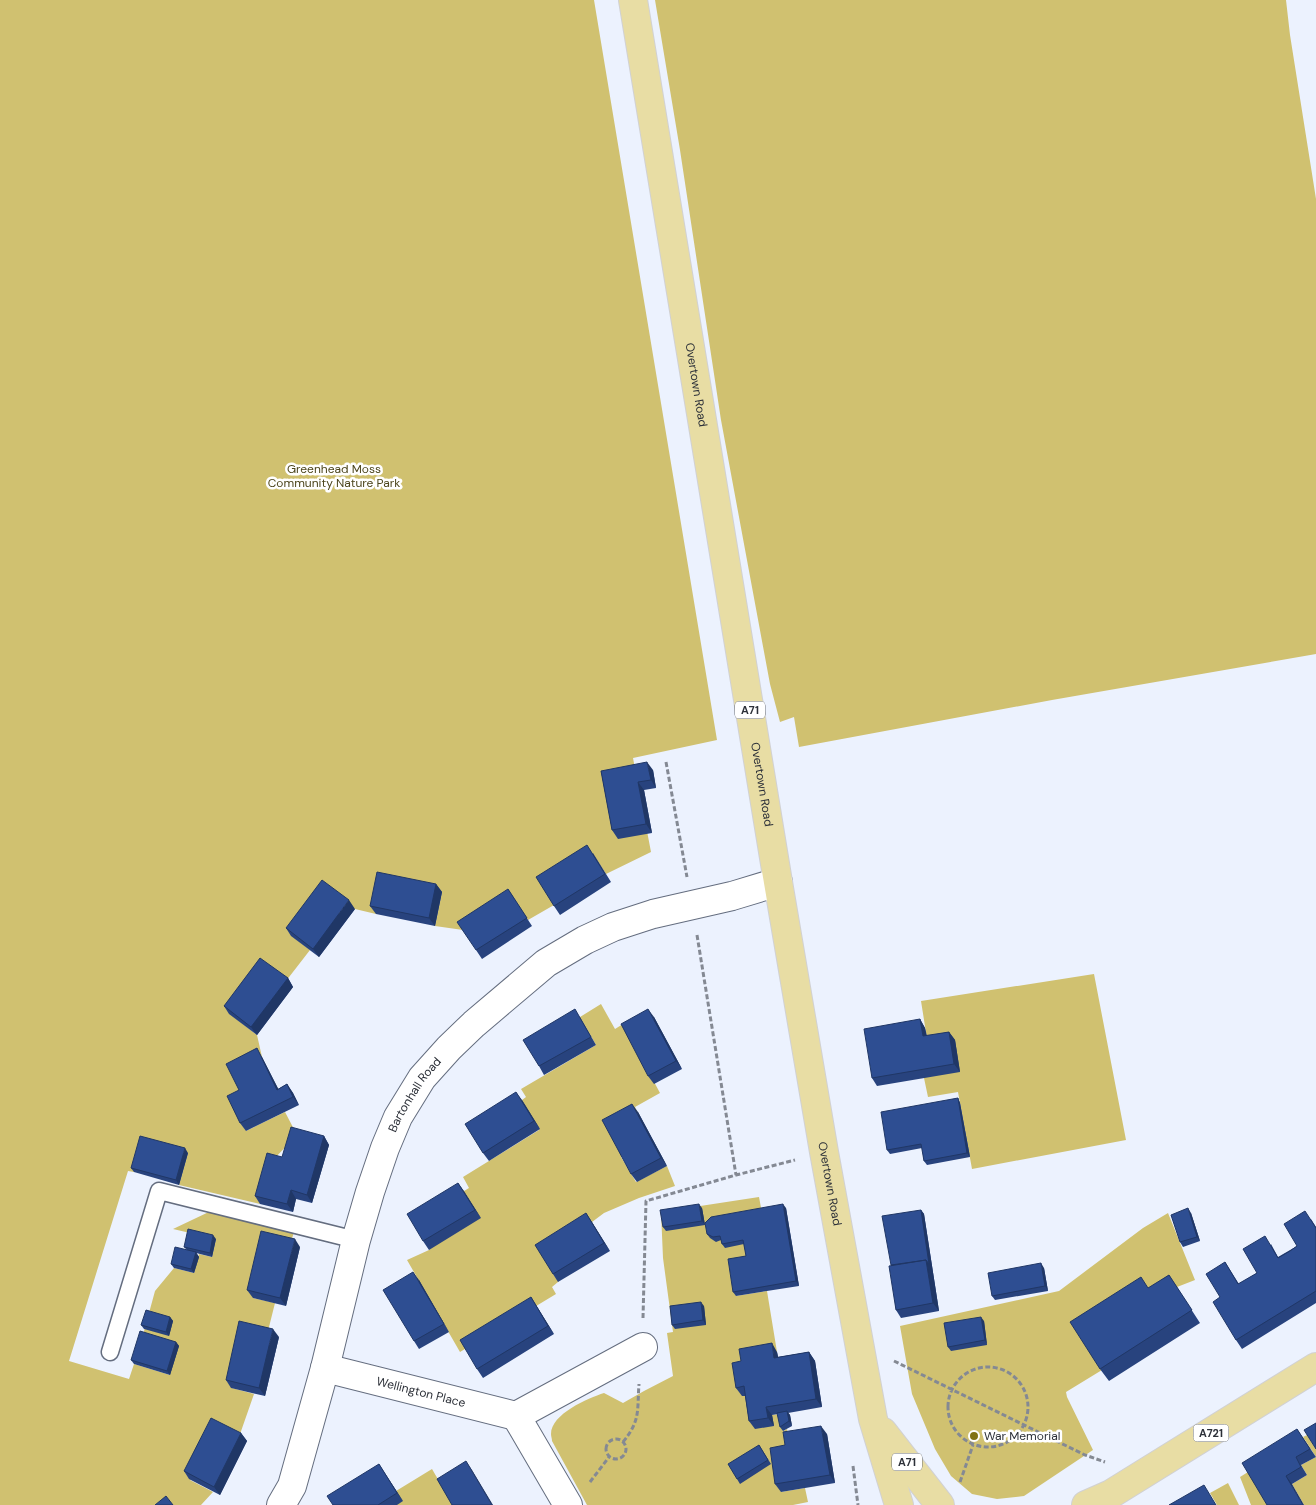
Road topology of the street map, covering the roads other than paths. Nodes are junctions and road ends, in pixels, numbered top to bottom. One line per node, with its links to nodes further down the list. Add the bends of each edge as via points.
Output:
1 (633, 0): 2 (main road, Overtown Road / A71)
2 (778, 882): 3 (street, Bartonhall Road, via 653,914 585,940 546,963 474,1024 422,1078 398,1117); 9 (main road, Overtown Road / A71)
3 (356, 1240): 5 (lane, via 159,1191); 7 (street, Bartonhall Road)
4 (643, 1347): 8 (street)
5 (110, 1352)
6 (1316, 1367): 10 (main road, A721)
7 (325, 1368): 8 (street, Wellington Place); 11 (street, Bartonhall Road, via 292,1486)
8 (516, 1416): 12 (street)
9 (873, 1419): 13 (main road, Overtown Road / A71); 14 (main road, Overtown Road / A71)
10 (1097, 1503)
11 (280, 1505)
12 (568, 1505)
13 (899, 1505)
14 (940, 1505)

